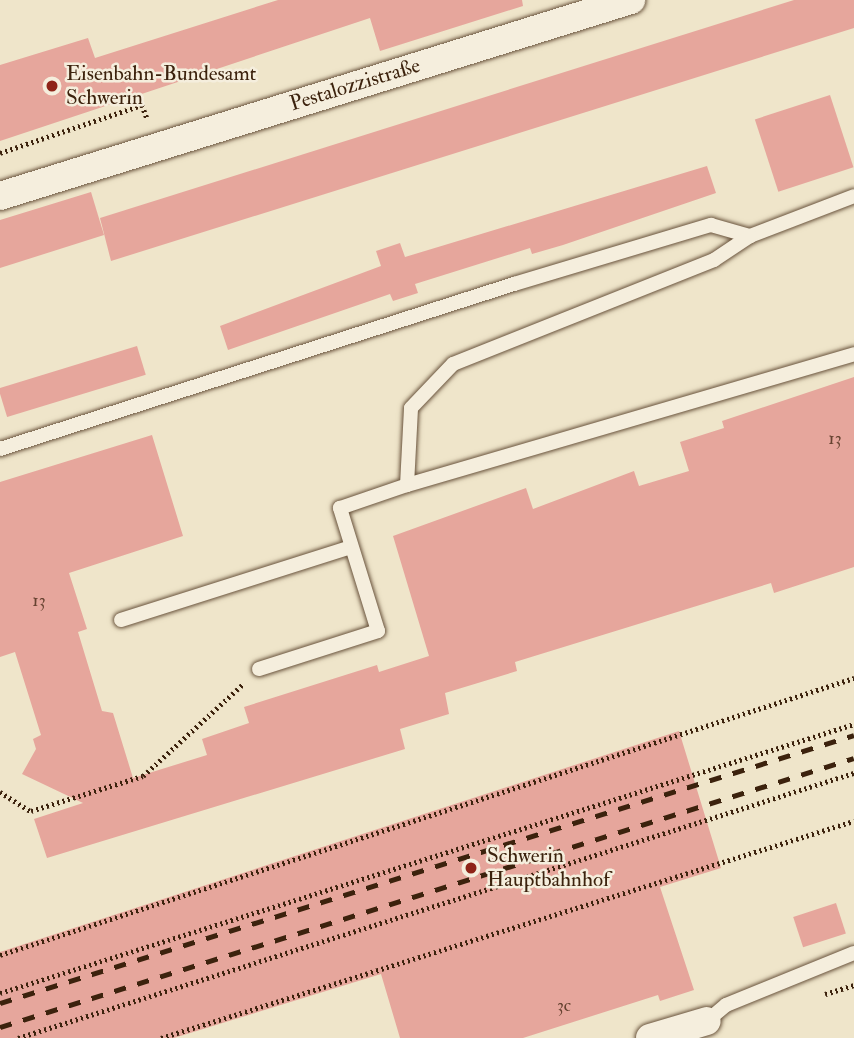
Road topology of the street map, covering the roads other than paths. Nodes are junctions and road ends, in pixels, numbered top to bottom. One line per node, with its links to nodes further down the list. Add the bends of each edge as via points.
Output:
1 (631, 0): 2 (street, Pestalozzistraße)
2 (0, 196)
3 (854, 196): 4 (lane)
4 (750, 236): 6 (lane, via 711,225); 7 (lane, via 714,260 453,364 411,408)
5 (854, 354): 7 (lane)
6 (0, 449)
7 (407, 485): 8 (lane, via 340,508)
8 (351, 547): 9 (lane); 10 (lane, via 378,631)
9 (121, 620)
10 (259, 669)
11 (854, 953): 12 (lane, via 726,1005)
12 (707, 1021): 13 (street)
13 (650, 1038)

